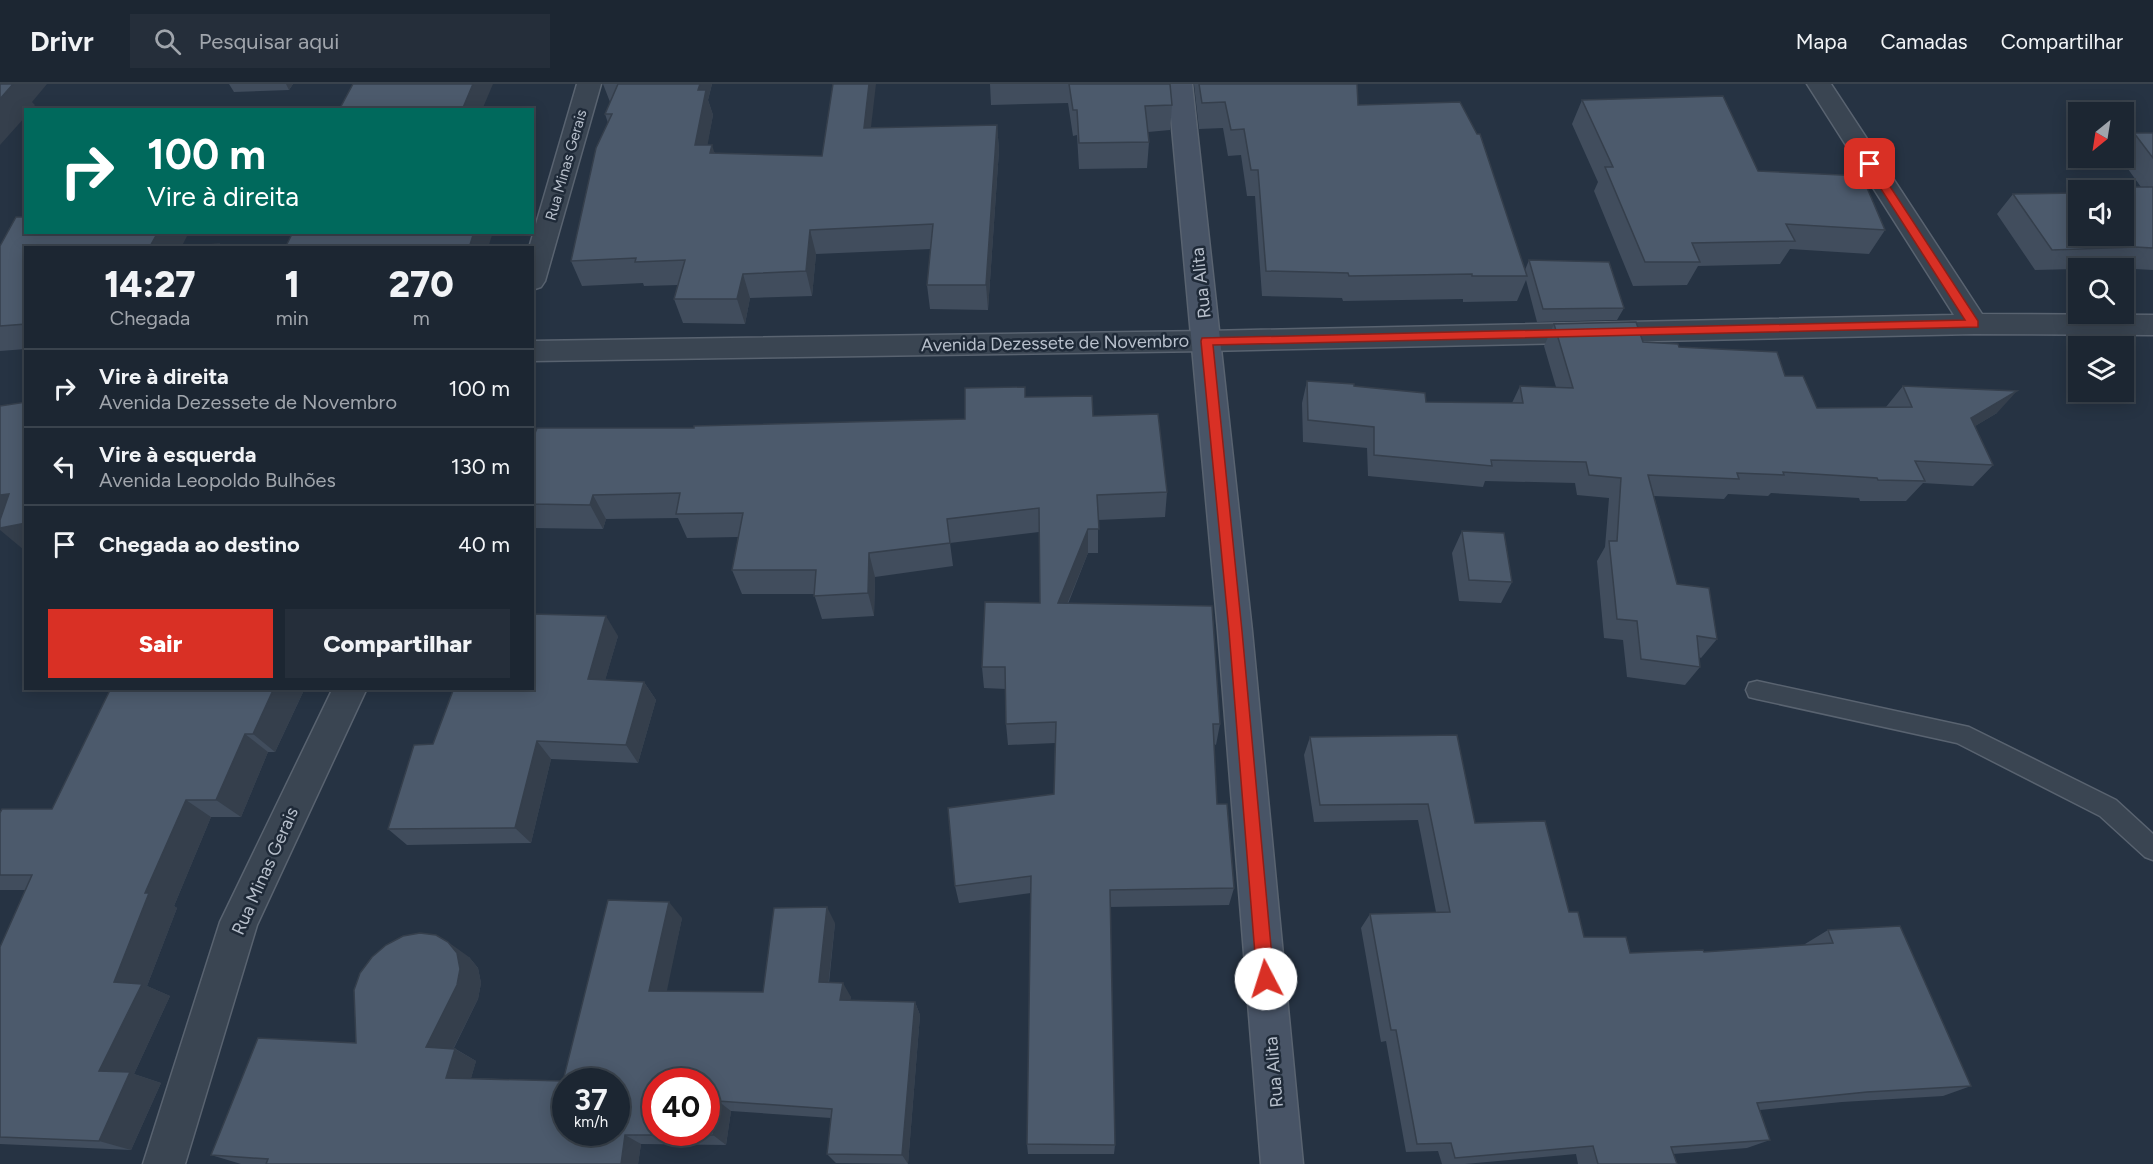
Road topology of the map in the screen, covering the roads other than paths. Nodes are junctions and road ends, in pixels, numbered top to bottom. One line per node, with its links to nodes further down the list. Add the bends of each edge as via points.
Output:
1 (589, 84): 4 (street, Rua Minas Gerais)
2 (1180, 84): 7 (street, Rua Alita)
3 (1819, 84): 5 (street)
4 (534, 273)
5 (1974, 324): 6 (street, Avenida Dezessete de Novembro); 7 (street, Avenida Dezessete de Novembro)
6 (2153, 326)
7 (1206, 341): 8 (street, Avenida Dezessete de Novembro); 13 (street, Rua Alita)
8 (534, 351)
9 (349, 690): 12 (street, Rua Minas Gerais, via 239,922)
10 (1757, 690): 11 (lane, via 1961,734 2108,808)
11 (2153, 849)
12 (164, 1164)
13 (1282, 1164)

